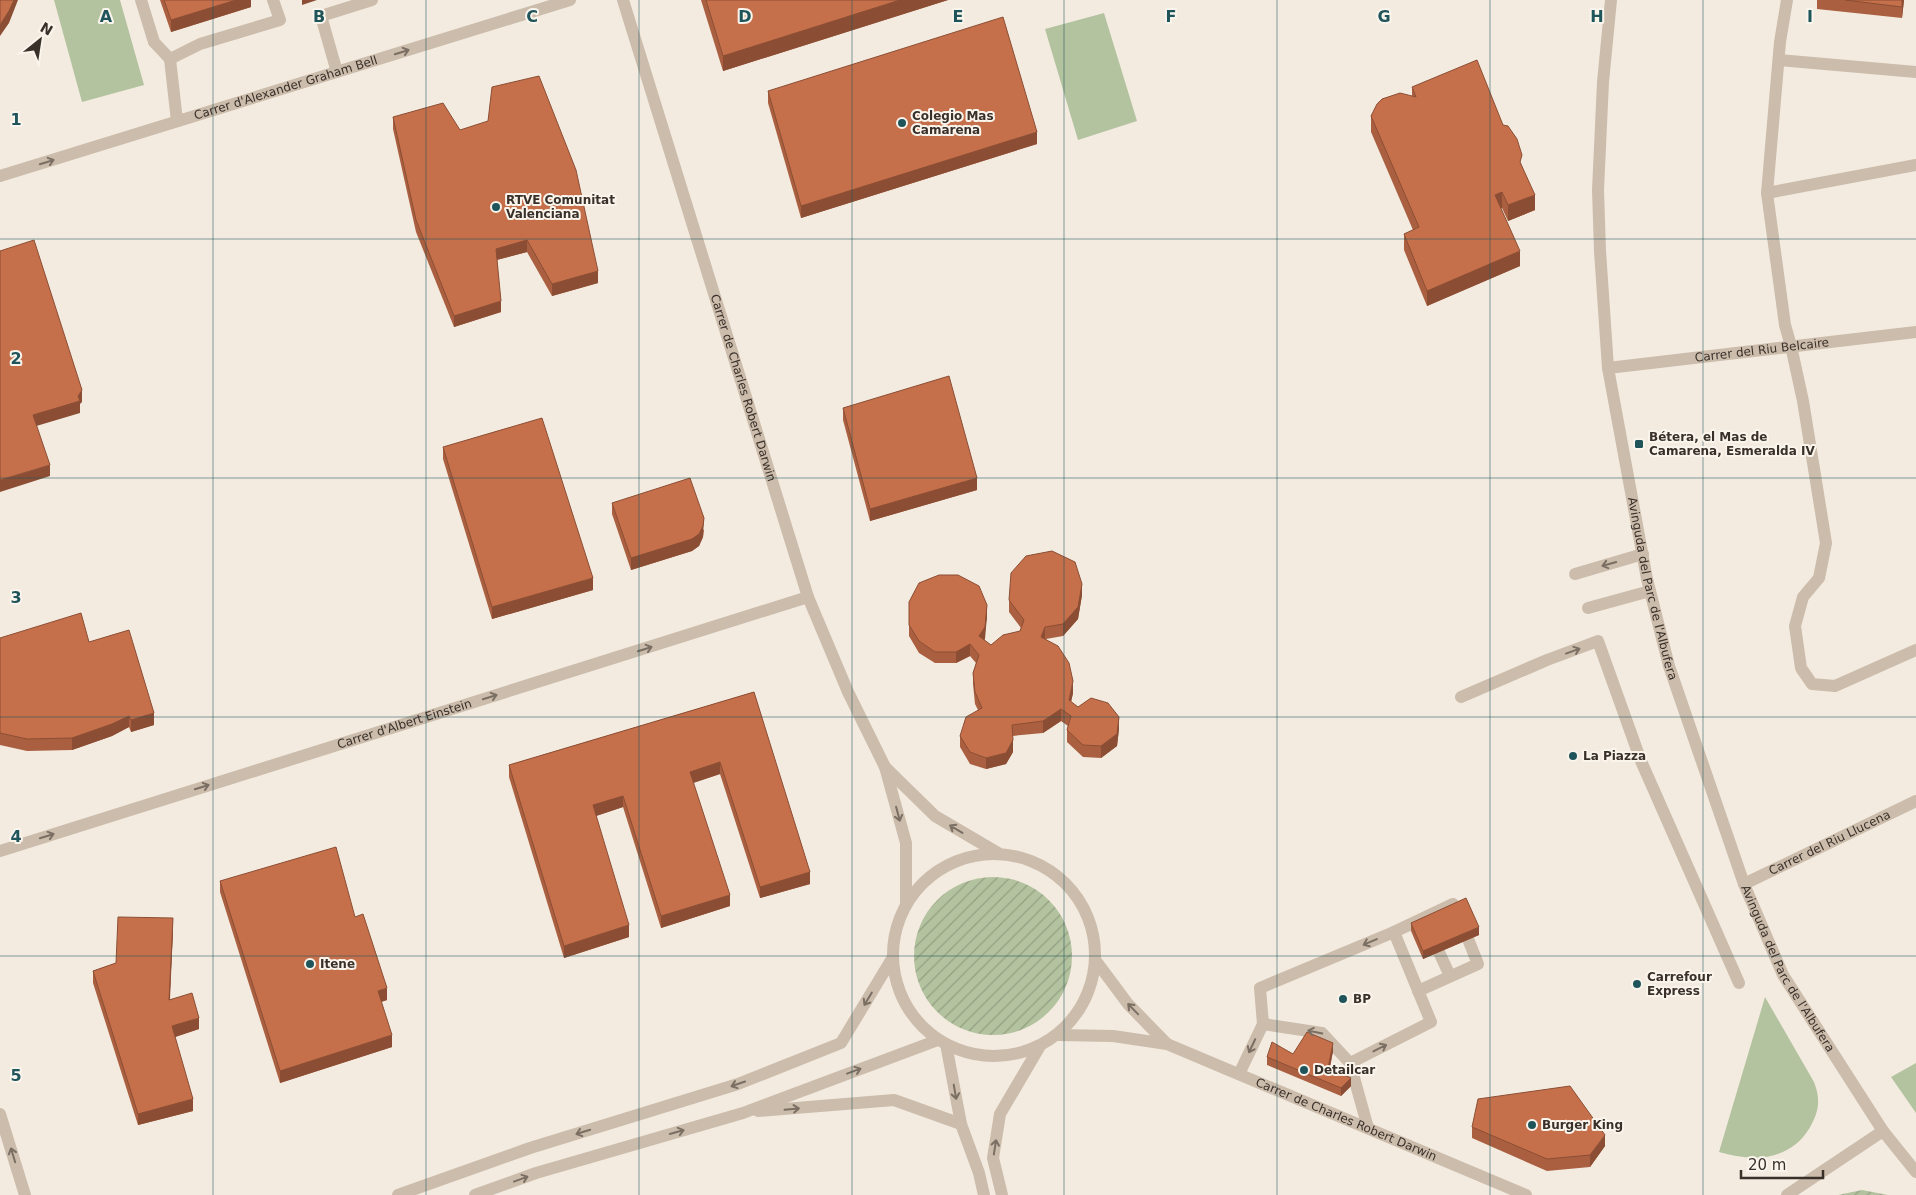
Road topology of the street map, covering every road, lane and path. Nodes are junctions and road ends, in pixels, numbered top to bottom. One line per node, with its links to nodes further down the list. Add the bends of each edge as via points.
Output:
1 (141, 0): 8 (street, via 154,42)
2 (273, 0): 8 (street, via 280,20 200,44)
3 (372, 0): 10 (street, via 321,16)
4 (570, 0): 10 (street, Carrer d'Alexander Graham Bell, one-way to 4)
5 (623, 0): 22 (street, Carrer de Charles Robert Darwin)
6 (1611, 0): 18 (street, Avinguda del Parc de l'Albufera, via 1598,190)
7 (1787, 0): 9 (street)
8 (170, 59): 12 (street)
9 (1779, 60): 11 (street); 15 (street)
10 (337, 72): 12 (street, Carrer d'Alexander Graham Bell)
11 (1916, 72)
12 (178, 122): 14 (street, Carrer d'Alexander Graham Bell, one-way to 12)
13 (1916, 165): 15 (street)
14 (0, 176)
15 (1767, 194): 17 (street, via 1785,326)
16 (1916, 332): 17 (street, Carrer del Riu Belcaire)
17 (1791, 346): 18 (street, Carrer del Riu Belcaire); 24 (street, via 1826,543 1818,578 1803,598 1795,626 1801,668 1812,684 1835,686)
18 (1608, 368): 19 (street, Avinguda del Parc de l'Albufera)
19 (1643, 554): 20 (street, one-way to 20); 21 (street, Avinguda del Parc de l'Albufera)
20 (1574, 574)
21 (1650, 591): 23 (street); 30 (street, Avinguda del Parc de l'Albufera, via 1669,666)
22 (808, 598): 26 (street, Carrer de Charles Robert Darwin, via 848,692); 28 (street, Carrer d'Albert Einstein, one-way to 22)
23 (1588, 608)
24 (1916, 650)
25 (1461, 697): 39 (street, one-way to 39, via 1598,642 1641,761)
26 (885, 767): 29 (street, Carrer de Charles Robert Darwin, one-way to 26, via 935,816); 31 (street, Carrer de Charles Robert Darwin, one-way to 31, via 906,842)
27 (1916, 801): 30 (street, Carrer del Riu Llucena)
28 (0, 851)
29 (998, 853): 31 (street, via 971,856 945,866 923,882); 37 (street, via 1030,860 1058,876 1079,900 1089,922)
30 (1744, 884): 52 (street, Avinguda del Parc de l'Albufera, via 1784,975)
31 (906, 904): 36 (street, via 896,930)
32 (1456, 911): 33 (street, via 1453,904 1425,921)
33 (1394, 932): 40 (street); 41 (street, one-way to 41, via 1260,988)
34 (1468, 939): 38 (street, via 1478,964)
35 (1439, 952): 38 (street)
36 (893, 957): 43 (street, via 898,989 914,1018); 55 (street, one-way to 55, via 841,1043 738,1084 530,1148)
37 (1096, 960): 42 (street, via 1090,989 1078,1014); 44 (street, Carrer de Charles Robert Darwin, one-way to 37, via 1128,1004)
38 (1450, 976): 40 (street)
39 (1739, 982)
40 (1418, 991): 46 (street, one-way to 40, via 1431,1022)
41 (1263, 1024): 46 (street, one-way to 41, via 1322,1033); 47 (street, one-way to 47)
42 (1058, 1035): 44 (street, Carrer de Charles Robert Darwin, via 1113,1036); 45 (street)
43 (942, 1042): 45 (street, via 976,1055 1009,1056); 48 (street, one-way to 43); 50 (street, one-way to 50)
44 (1167, 1044): 47 (street, Carrer de Charles Robert Darwin)
45 (1040, 1046): 58 (street, one-way to 45, via 993,1158 1000,1114)
46 (1350, 1063): 51 (street)
47 (1239, 1074): 51 (street, Carrer de Charles Robert Darwin)
48 (743, 1113): 50 (street, one-way to 50, via 894,1100); 56 (street, one-way to 48, via 536,1173)
49 (0, 1114): 54 (street, one-way to 49)
50 (960, 1124): 57 (street)
51 (1368, 1128): 59 (street, Carrer de Charles Robert Darwin)
52 (1883, 1132): 53 (street, Avinguda del Parc de l'Albufera); 60 (street)
53 (1916, 1172)
54 (25, 1195)
55 (398, 1195)
56 (475, 1195)
57 (984, 1195)
58 (1002, 1195)
59 (1526, 1195)
60 (1786, 1195)

